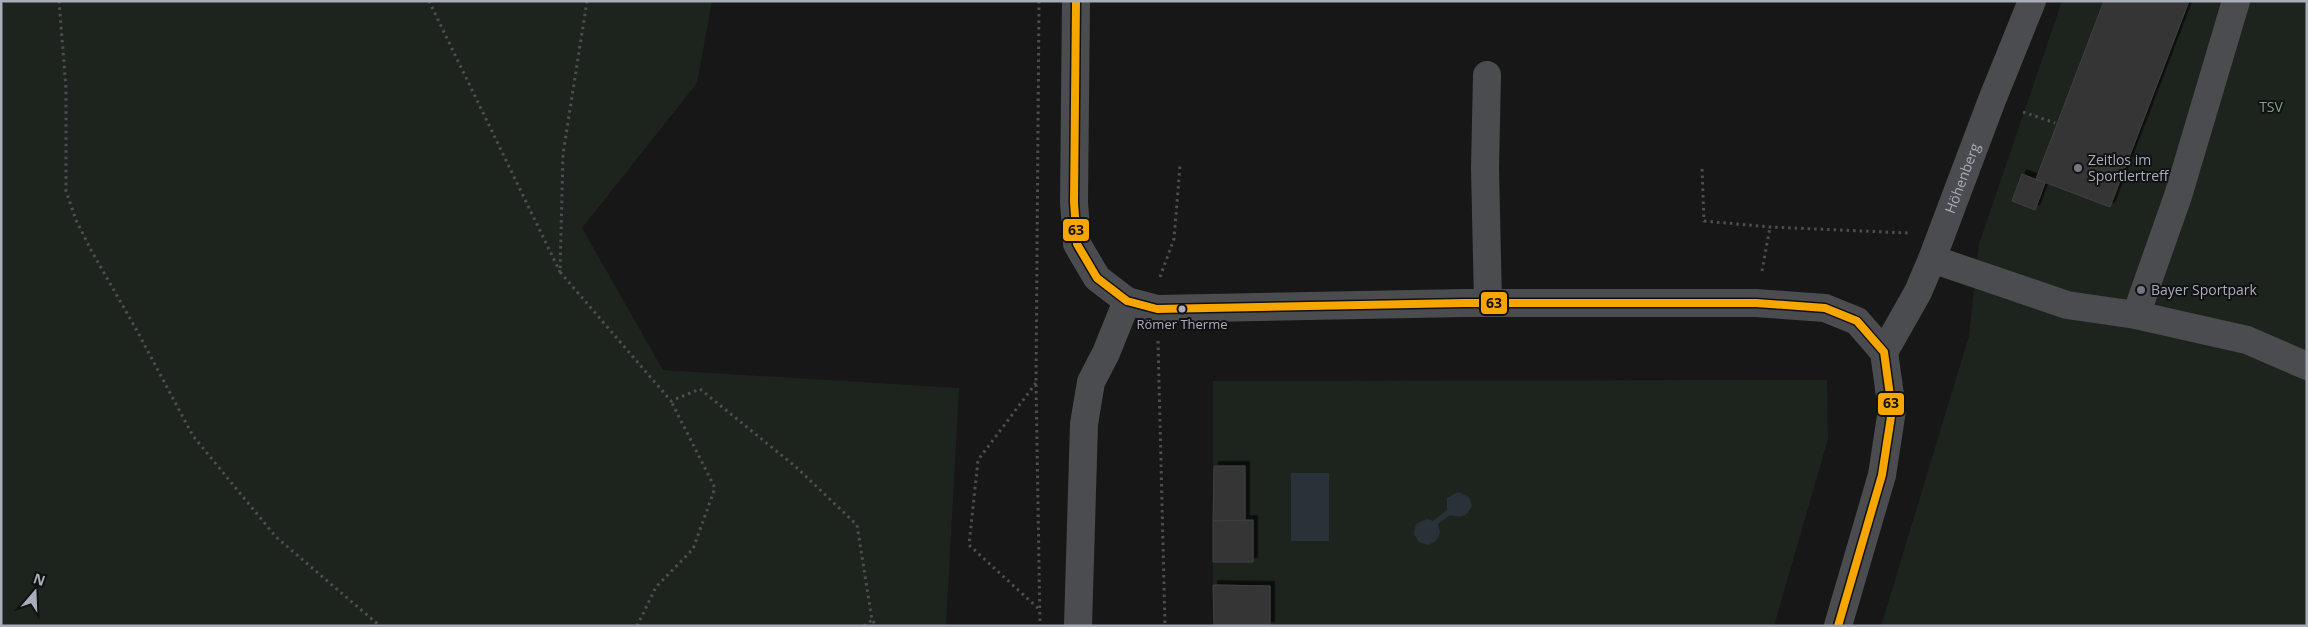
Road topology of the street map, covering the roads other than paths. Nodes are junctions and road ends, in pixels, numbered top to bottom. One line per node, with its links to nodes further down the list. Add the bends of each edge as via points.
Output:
1 (1076, 1): 6 (street, via 1074,202 1077,244 1097,278)
2 (2032, 1): 5 (street, Höhenberg)
3 (2236, 1): 8 (street, via 2178,196)
4 (1487, 75): 7 (street)
5 (1932, 259): 8 (street, via 2067,305); 9 (street, Höhenberg, via 1918,292)
6 (1127, 301): 7 (street, via 1158,309); 11 (street, via 1091,382 1084,424)
7 (1488, 303): 9 (street, via 1756,303 1825,308 1857,321)
8 (2136, 315): 10 (street, via 2247,340)
9 (1884, 352): 12 (street, via 1892,410 1882,475)
10 (2307, 366)
11 (1078, 626)
12 (1838, 626)

